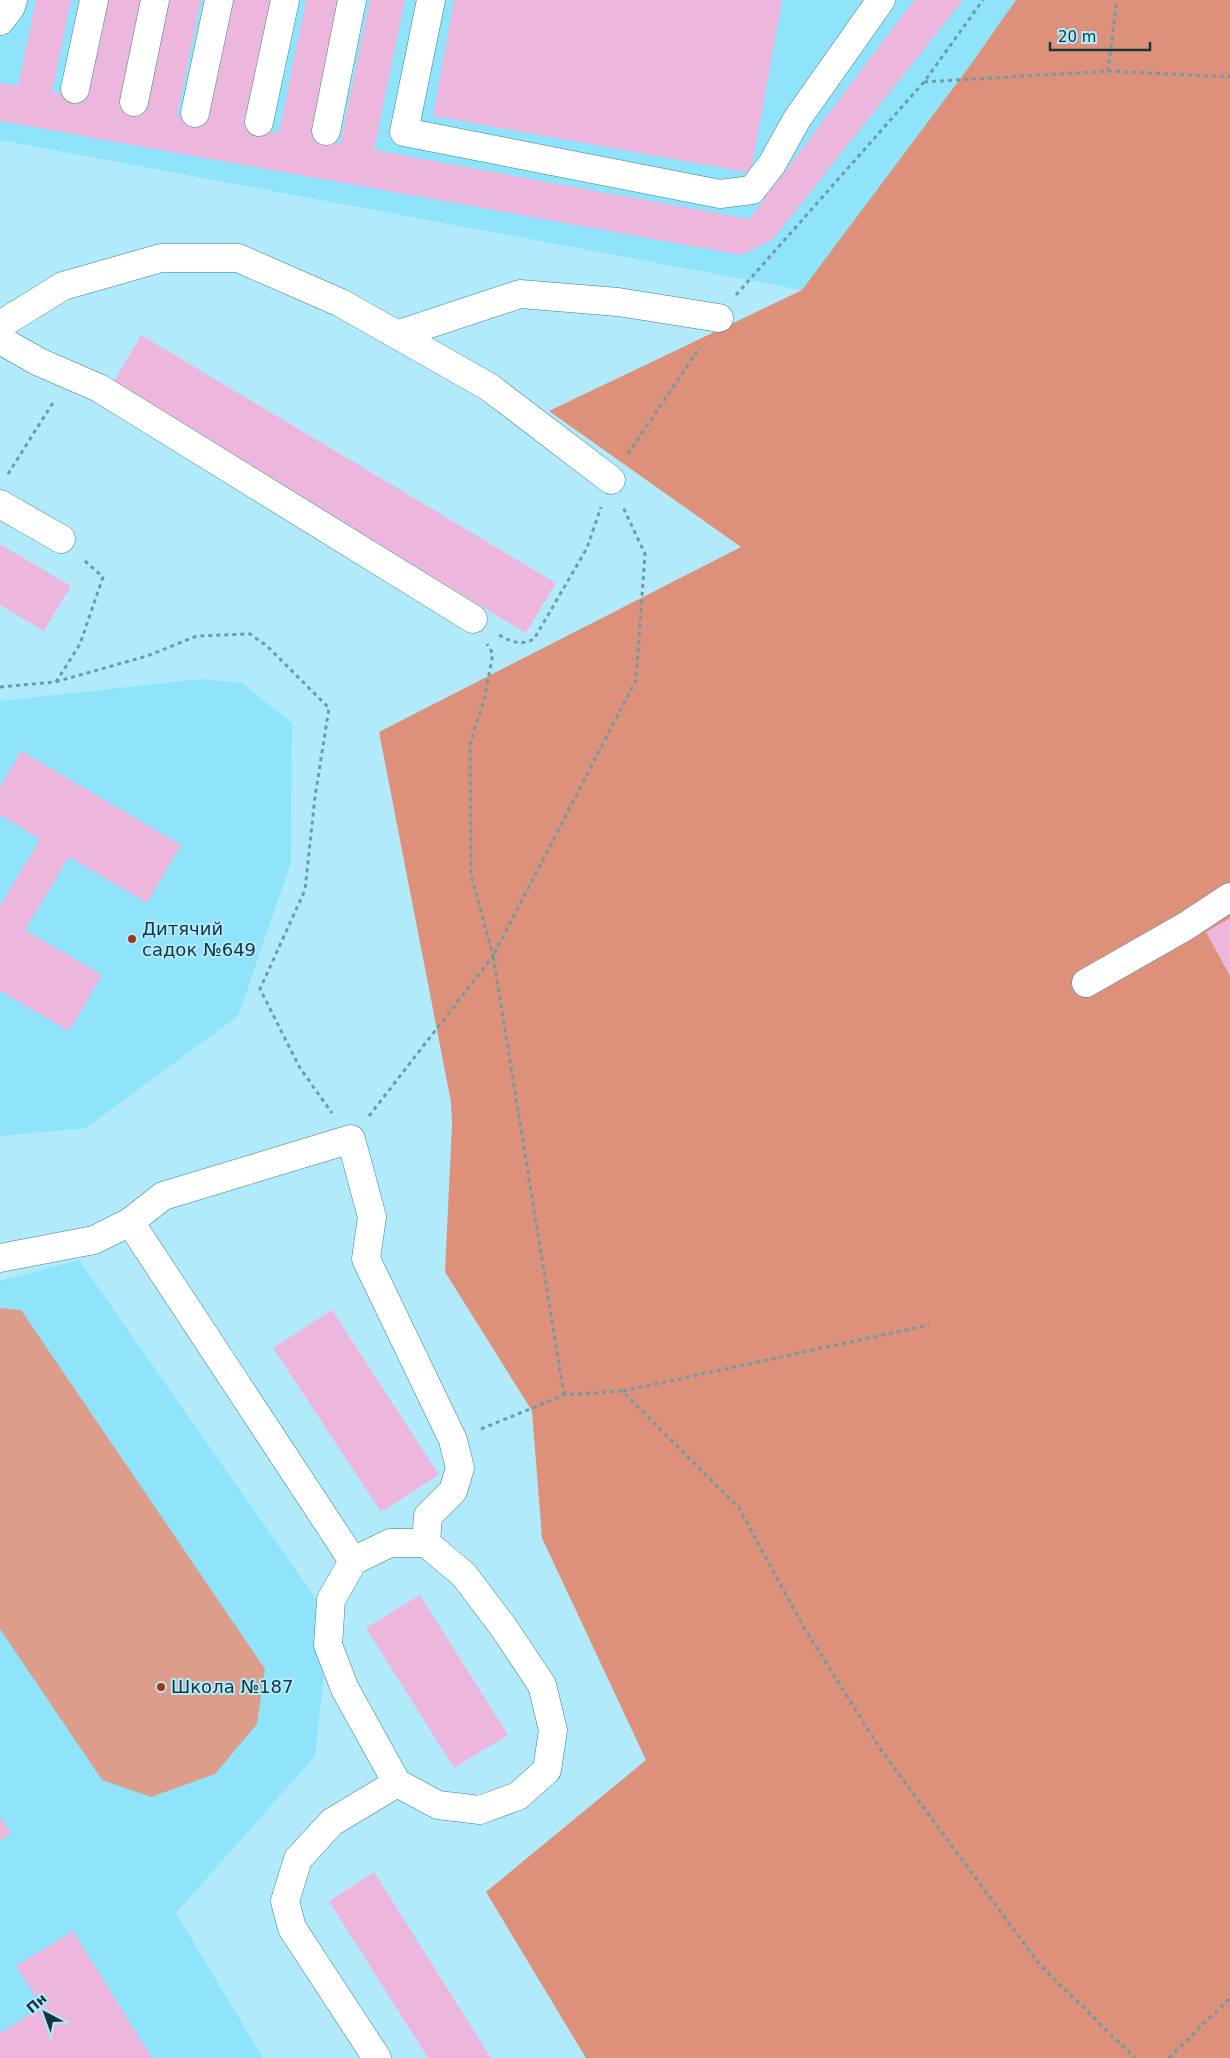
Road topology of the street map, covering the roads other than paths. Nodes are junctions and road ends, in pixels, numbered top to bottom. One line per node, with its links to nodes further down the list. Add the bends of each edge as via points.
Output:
1 (13, 0): 9 (lane)
2 (94, 0): 10 (lane)
3 (155, 0): 11 (lane)
4 (219, 0): 12 (lane)
5 (286, 0): 13 (lane)
6 (352, 0): 14 (lane)
7 (431, 0): 8 (lane, via 404,132 720,194 752,190 772,164 797,119)
8 (881, 0)
9 (0, 21)
10 (75, 88)
11 (134, 102)
12 (195, 113)
13 (259, 122)
14 (326, 130)
15 (719, 318): 17 (lane, via 618,302 520,294)
16 (0, 325): 19 (lane, via 63,286 162,258 238,258 340,303 489,387)
17 (399, 334)
18 (0, 340): 22 (lane, via 39,362 99,388)
19 (611, 480)
20 (2, 492): 21 (lane)
21 (61, 539)
22 (473, 619)
23 (1230, 896): 24 (lane, via 1186,926)
24 (1086, 983)
25 (130, 1222): 26 (lane, via 94,1240); 27 (lane, via 163,1196 351,1139 372,1217 366,1259 453,1440 460,1468 453,1491 428,1516); 28 (lane)
26 (0, 1258)
27 (426, 1543): 28 (lane, via 390,1543); 29 (lane, via 464,1575 504,1628 542,1685 553,1730 547,1770 518,1796 480,1810 438,1805)
28 (353, 1561): 29 (lane, via 331,1600 328,1645 345,1689)
29 (397, 1783): 30 (lane, via 332,1822 298,1859 285,1901 292,1928)
30 (377, 2058)

